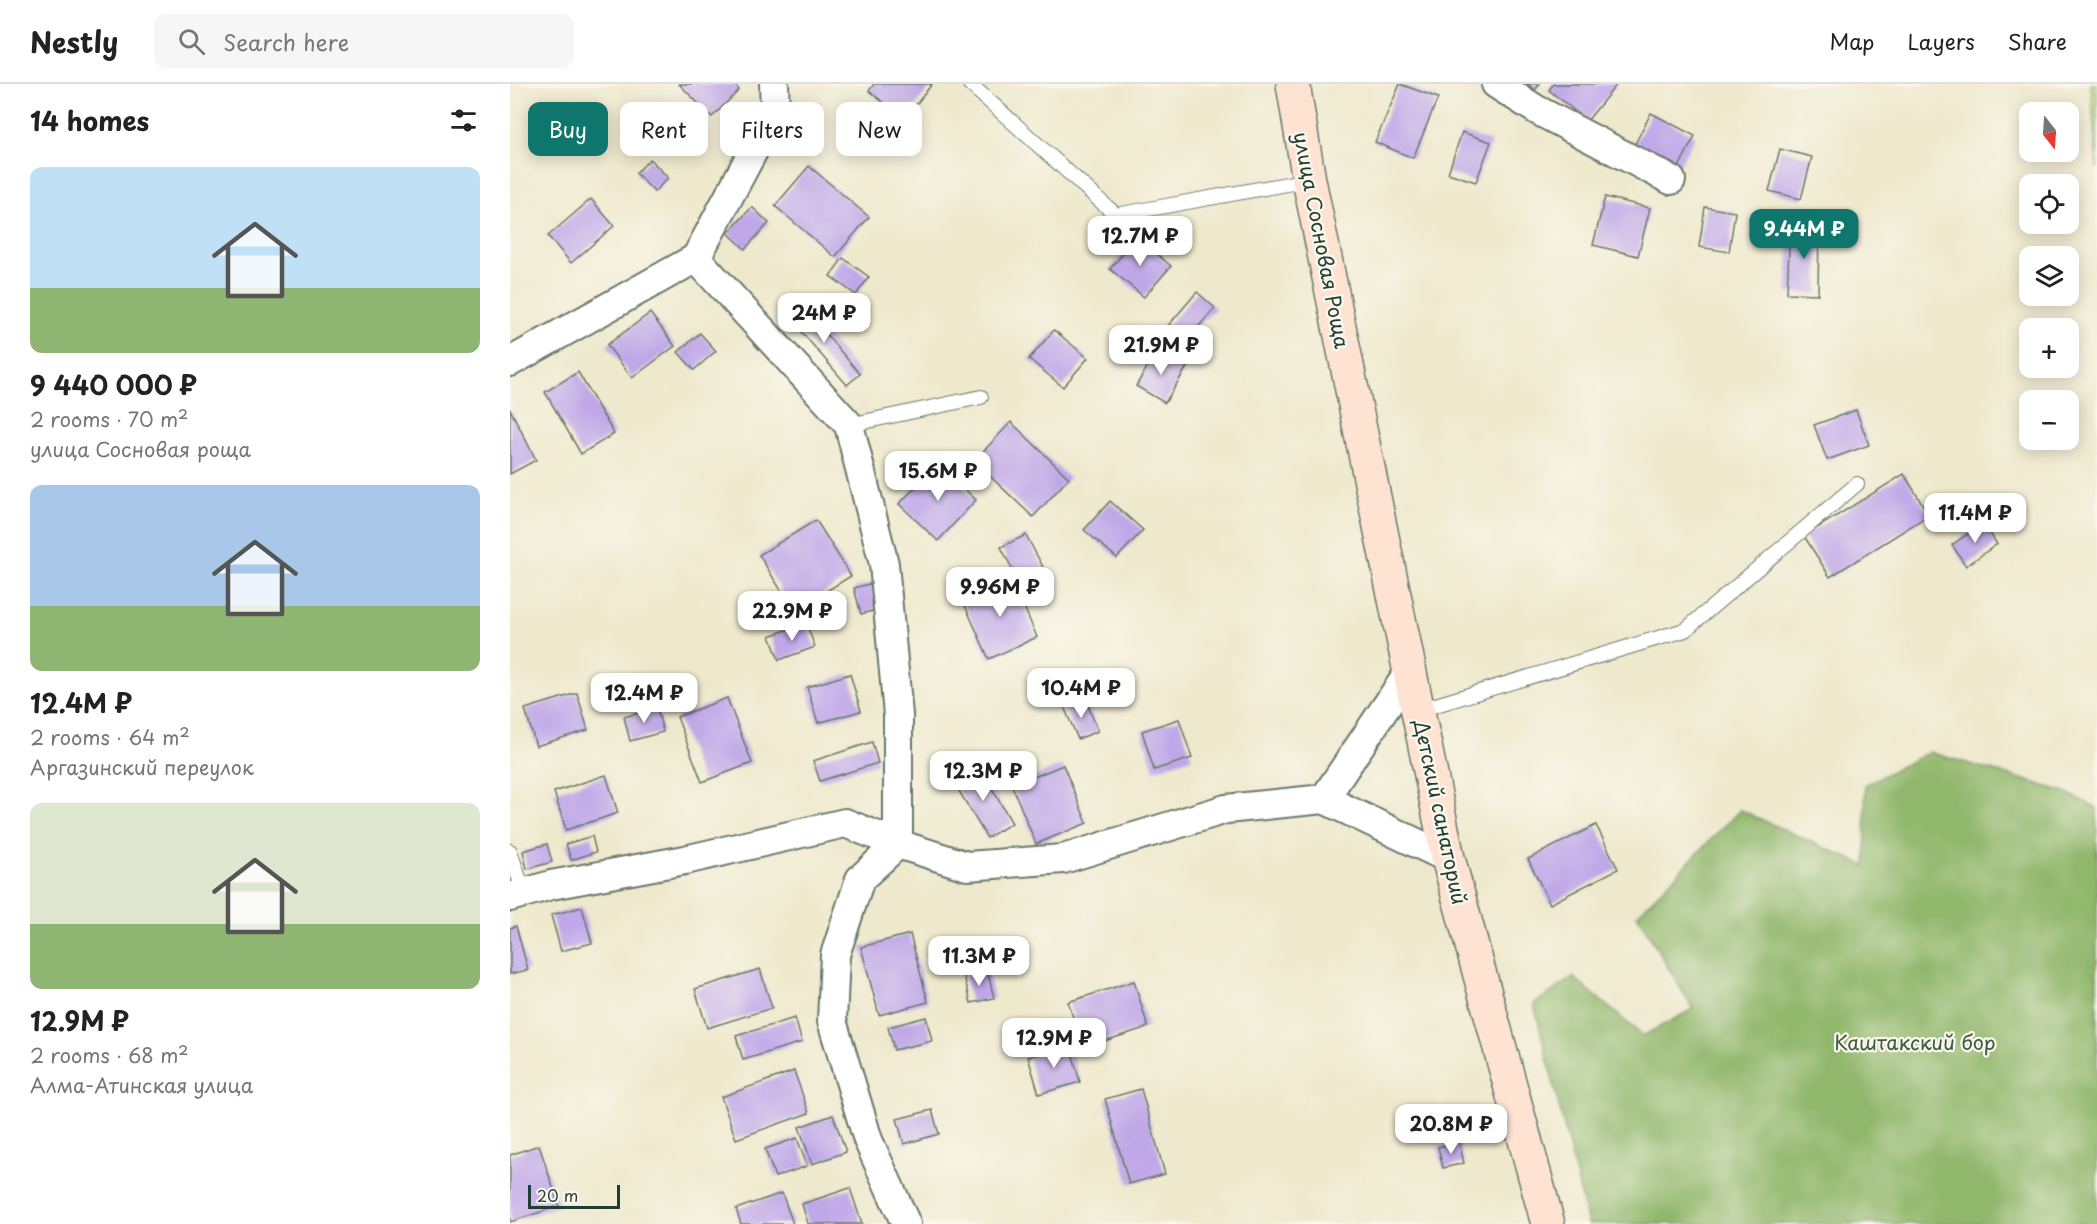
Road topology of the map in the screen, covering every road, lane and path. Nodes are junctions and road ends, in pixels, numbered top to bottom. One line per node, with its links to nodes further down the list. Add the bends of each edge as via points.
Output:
1 (774, 84): 7 (street, via 775,110)
2 (970, 84): 5 (lane, via 1116,215)
3 (1293, 84): 5 (main road, улица Сосновая Роща)
4 (1496, 84): 6 (street, via 1537,110)
5 (1309, 180): 9 (main road, улица Сосновая Роща)
6 (1671, 180)
7 (696, 258): 8 (street); 11 (street)
8 (510, 362)
9 (1353, 395): 13 (main road, Детский санаторий)
10 (981, 397): 11 (lane)
11 (849, 425): 16 (street, via 884,564 898,715)
12 (1857, 484): 14 (lane, via 1685,630)
13 (1410, 671): 14 (main road, Детский санаторий); 15 (street)
14 (1419, 710): 18 (main road, Детский санаторий)
15 (1324, 799): 16 (street, via 1226,809 1063,859 967,866); 18 (street)
16 (898, 844): 19 (street, via 845,823); 20 (street, via 860,879 835,955 832,1021 868,1140)
17 (510, 851): 19 (lane)
18 (1448, 858): 21 (main road, Детский санаторий)
19 (517, 895)
20 (906, 1224)
21 (1548, 1224)

